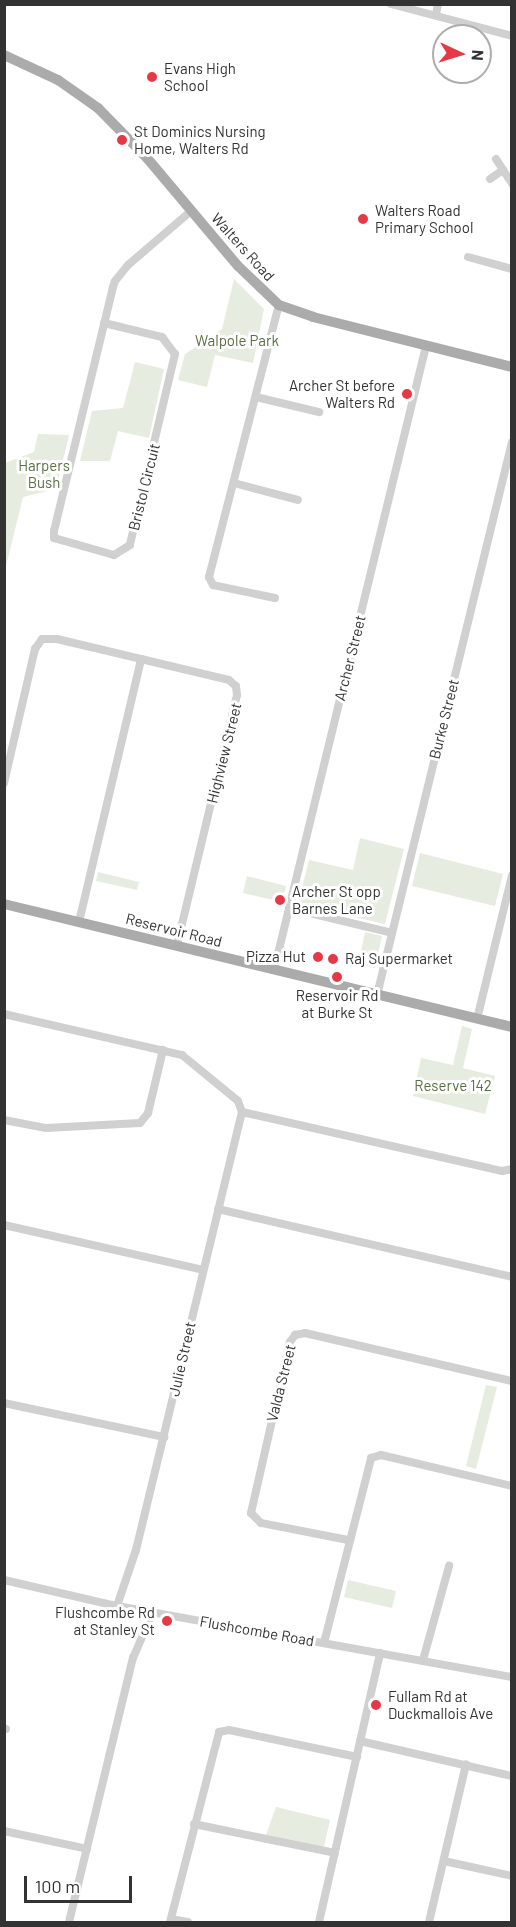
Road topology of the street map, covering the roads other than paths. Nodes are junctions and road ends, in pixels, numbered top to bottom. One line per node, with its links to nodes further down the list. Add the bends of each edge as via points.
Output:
1 (391, 4): 3 (street)
2 (438, 4): 3 (street)
3 (436, 15): 4 (street)
4 (512, 36)
5 (4, 55): 10 (main road, Walters Road, via 58,80 98,108 123,130)
6 (496, 159): 7 (street)
7 (503, 170): 8 (street); 9 (street)
8 (490, 179)
9 (512, 184)
10 (191, 211): 13 (main road, Walters Road, via 251,280); 14 (street, Bristol Circuit, via 118,275)
11 (468, 257): 12 (street)
12 (512, 269)
13 (279, 304): 15 (main road, Walters Road, via 313,317); 17 (street)
14 (104, 323): 14 (street, Bristol Circuit, via 54,538 114,555 130,546 176,354 162,337)
15 (426, 346): 16 (main road, Walters Road); 27 (street, Archer Street)
16 (512, 367)
17 (256, 398): 18 (street); 20 (street)
18 (319, 412)
19 (512, 442): 29 (street, Burke Street)
20 (234, 483): 21 (street); 22 (street, via 210,577 213,585)
21 (298, 500)
22 (275, 598)
23 (141, 659): 24 (street, Highview Street, via 42,639 35,649); 28 (street); 30 (street, Highview Street, via 229,680 236,686)
24 (4, 783)
25 (512, 875): 34 (street)
26 (4, 904): 28 (main road, Reservoir Road)
27 (289, 908): 29 (street); 31 (street, Archer Street)
28 (79, 922): 30 (main road, Reservoir Road)
29 (392, 933): 32 (street, Burke Street)
30 (177, 945): 31 (main road, Reservoir Road)
31 (274, 970): 32 (main road, Reservoir Road)
32 (377, 995): 34 (main road, Reservoir Road)
33 (4, 1014): 36 (street)
34 (477, 1019): 35 (main road, Reservoir Road)
35 (512, 1028)
36 (163, 1050): 37 (street, via 186,1058 238,1101); 38 (street, via 148,1113 140,1123 46,1128)
37 (242, 1112): 39 (street, via 502,1171); 40 (street, Julie Street)
38 (4, 1120)
39 (512, 1170)
40 (218, 1209): 42 (street, Julie Street); 43 (street)
41 (4, 1225): 42 (street)
42 (203, 1270): 46 (street, Julie Street)
43 (512, 1277)
44 (512, 1381): 48 (street, Valda Street, via 305,1333 295,1335 290,1342 251,1513 261,1523)
45 (4, 1403): 46 (street)
46 (164, 1437): 51 (street, Julie Street, via 136,1550)
47 (512, 1486): 48 (street, via 375,1456 366,1465)
48 (348, 1540): 55 (street)
49 (449, 1566): 57 (street)
50 (4, 1580): 51 (street, Flushcombe Road)
51 (117, 1606): 52 (street, Flushcombe Road)
52 (136, 1610): 53 (street, Flushcombe Road); 54 (street, via 143,1619)
53 (153, 1612): 54 (street); 55 (street, Flushcombe Road)
54 (143, 1628): 65 (street)
55 (324, 1643): 56 (street, Flushcombe Road)
56 (380, 1653): 57 (street, Flushcombe Road); 59 (street)
57 (423, 1660): 58 (street, Flushcombe Road)
58 (512, 1677)
59 (360, 1741): 60 (street); 61 (street)
60 (357, 1757): 63 (street, via 223,1730 216,1737); 66 (street)
61 (466, 1764): 62 (street); 67 (street)
62 (512, 1776)
63 (194, 1824): 66 (street); 69 (street)
64 (4, 1831): 65 (street)
65 (87, 1849): 70 (street)
66 (335, 1853): 72 (street)
67 (444, 1861): 68 (street); 73 (street)
68 (512, 1876)
69 (171, 1921): 71 (street)
70 (69, 1923)
71 (188, 1923)
72 (319, 1923)
73 (429, 1923)

